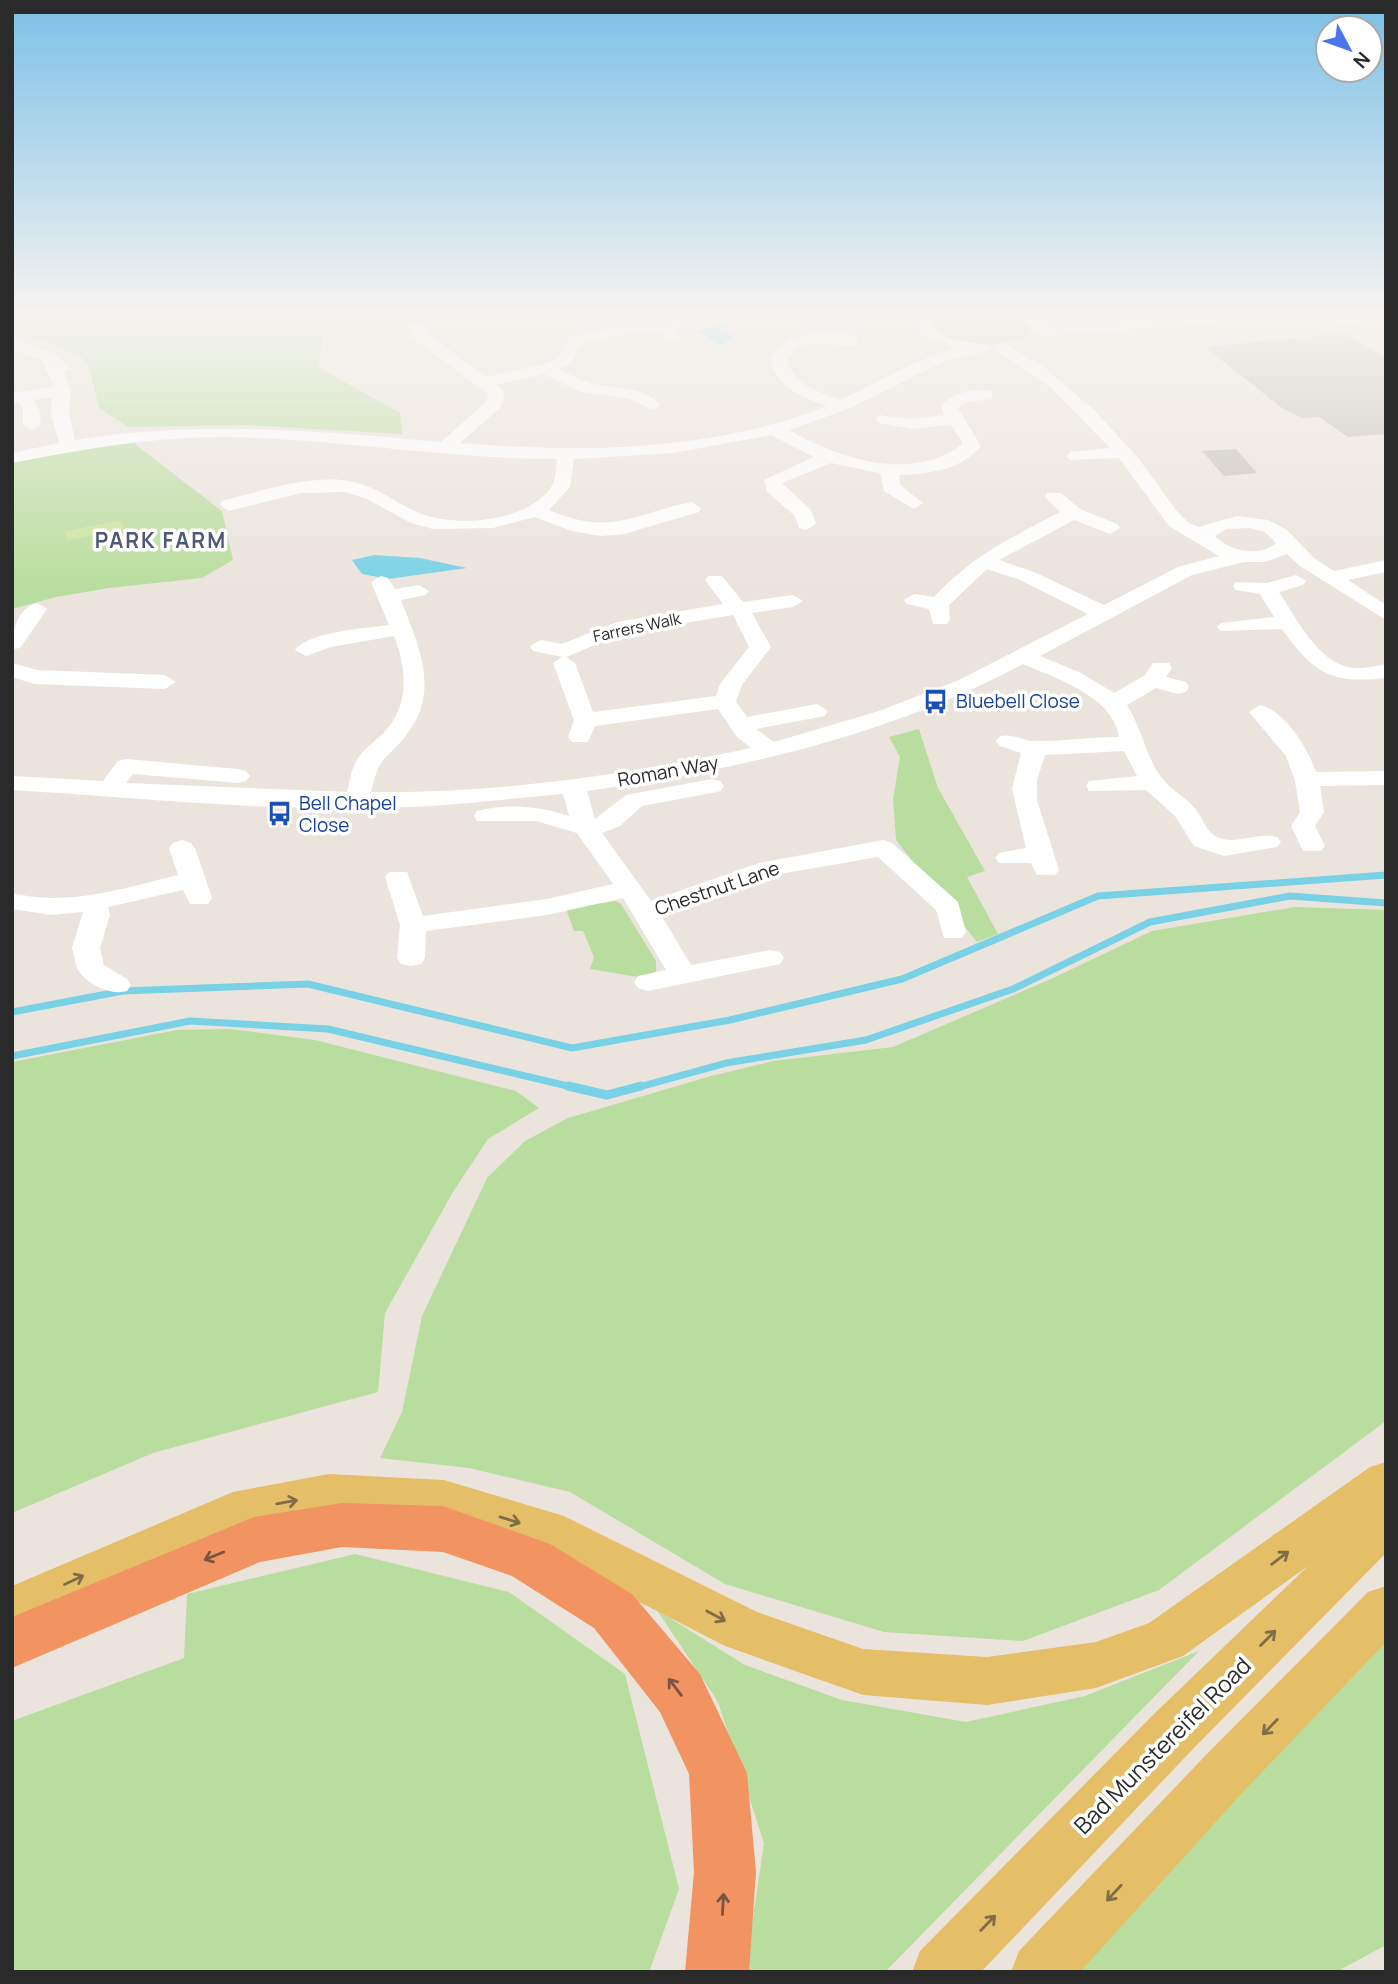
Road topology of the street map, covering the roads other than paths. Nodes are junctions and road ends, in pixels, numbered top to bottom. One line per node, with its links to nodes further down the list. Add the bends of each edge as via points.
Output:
1 (27, 406): 10 (street)
2 (61, 406): 13 (street)
3 (492, 406): 14 (street)
4 (842, 406): 11 (street)
5 (949, 406): 9 (street)
6 (1075, 406): 16 (street)
7 (1085, 406): 28 (street, via 1138,453 1180,503 1207,516)
8 (885, 419): 9 (street, via 915,428)
9 (956, 419): 21 (street, via 971,437 972,446 963,455 939,464)
10 (32, 425)
11 (773, 429): 15 (street); 19 (street)
12 (596, 438): 15 (street, via 622,443)
13 (68, 446): 14 (street, via 226,432); 20 (street)
14 (443, 449): 17 (street)
15 (633, 452): 17 (street)
16 (1122, 452): 18 (street); 31 (street, via 1181,526)
17 (566, 455): 26 (street, via 561,489)
18 (1076, 456)
19 (830, 457): 21 (street); 29 (street, via 773,480 774,488 804,513)
20 (12, 458)
21 (889, 468): 22 (street, via 891,487)
22 (915, 497)
23 (1054, 497): 27 (street)
24 (228, 506): 26 (street, via 296,488 328,485 366,490 419,519 448,525 489,523)
25 (692, 508): 26 (street, via 603,531 578,528)
26 (535, 511)
27 (1073, 513): 30 (street); 34 (street)
28 (1238, 522): 31 (street, via 1213,526 1206,531); 32 (street, via 1273,529)
29 (806, 524)
30 (1110, 527)
31 (1207, 539): 33 (street, via 1227,553); 36 (street, Roman Way)
32 (1286, 543): 33 (street, Roman Way, via 1280,551); 37 (street)
33 (1251, 556): 36 (street, Roman Way); 37 (street)
34 (985, 562): 43 (street, via 960,581 940,612); 47 (street, via 1027,576)
35 (1386, 566): 37 (street)
36 (1185, 571): 47 (street, Roman Way)
37 (1332, 577): 48 (street)
38 (715, 580): 46 (street)
39 (1296, 581): 41 (street)
40 (1243, 586): 41 (street)
41 (1267, 589): 49 (street)
42 (419, 592): 51 (street, via 385,589)
43 (914, 600)
44 (793, 601): 46 (street, Farrers Walk)
45 (37, 609): 53 (street)
46 (738, 611): 54 (street, Farrers Walk, via 619,627 590,635 565,651); 62 (street, via 755,627 760,647 731,684)
47 (1103, 613): 56 (street, Roman Way)
48 (1386, 614)
49 (1289, 622): 50 (street); 59 (street, via 1324,666 1349,674)
50 (1228, 627)
51 (400, 629): 55 (street); 80 (street, via 415,664 415,696 398,730 369,758)
52 (47, 631): 53 (street)
53 (17, 636)
54 (541, 646)
55 (306, 650)
56 (1022, 656): 63 (street, via 1073,678); 70 (street, Roman Way, via 967,685 887,716)
57 (564, 663): 62 (street, via 582,729 676,704)
58 (12, 670): 60 (street, via 104,687)
59 (1386, 671)
60 (165, 682)
61 (1178, 687): 63 (street, via 1157,674)
62 (725, 702): 66 (street)
63 (1114, 703): 68 (street, via 1129,726)
64 (817, 711): 66 (street)
65 (1260, 712): 73 (street, via 1292,745)
66 (742, 725): 70 (street)
67 (1008, 741): 69 (street)
68 (1132, 744): 69 (street); 74 (street)
69 (1033, 749): 86 (street, via 1034,764 1024,780 1027,811 1043,862)
70 (770, 751): 77 (street, Roman Way, via 672,772)
71 (238, 776): 76 (street, via 126,766)
72 (1386, 778): 73 (street)
73 (1310, 779): 84 (street, via 1312,812 1303,826)
74 (1152, 782): 79 (street); 83 (street, via 1185,812 1203,841 1224,848)
75 (13, 784): 76 (street, Roman Way)
76 (112, 786): 80 (street, Roman Way)
77 (573, 786): 80 (street, Roman Way); 82 (street, Chestnut Lane)
78 (712, 786): 82 (street, via 635,800 611,821)
79 (1098, 786)
80 (356, 800)
81 (486, 816): 82 (street, via 536,814)
82 (585, 827): 88 (street, Chestnut Lane)
83 (1268, 842)
84 (1312, 846)
85 (182, 849): 90 (street, via 196,889)
86 (1009, 858)
87 (398, 877): 92 (street)
88 (627, 889): 91 (street, Chestnut Lane); 92 (street, Chestnut Lane, via 547,907)
89 (12, 901): 90 (street, via 46,909)
90 (93, 901): 98 (street, via 97,915 86,948 91,969)
91 (646, 912): 93 (street, Chestnut Lane, via 826,848 883,848 948,908); 96 (street, Chestnut Lane)
92 (413, 925): 94 (street)
93 (953, 932)
94 (411, 958)
95 (769, 958): 96 (street)
96 (684, 976): 97 (street)
97 (648, 982)
98 (117, 985)
99 (1386, 1480): 102 (main road, one-way to 99, via 233,1512 329,1494 444,1500 547,1531 743,1630 863,1672 987,1681 1096,1665 1165,1640)
100 (1386, 1521): 105 (main road, Bad Munstereifel Road, one-way to 100)
101 (1386, 1608): 106 (main road, one-way to 106)
102 (12, 1609)
103 (12, 1643): 104 (highway, one-way to 103, via 725,1872 718,1773 680,1693 613,1611 531,1559 443,1530 342,1525 254,1540)
104 (716, 1972)
105 (941, 1972)
106 (1040, 1972)

